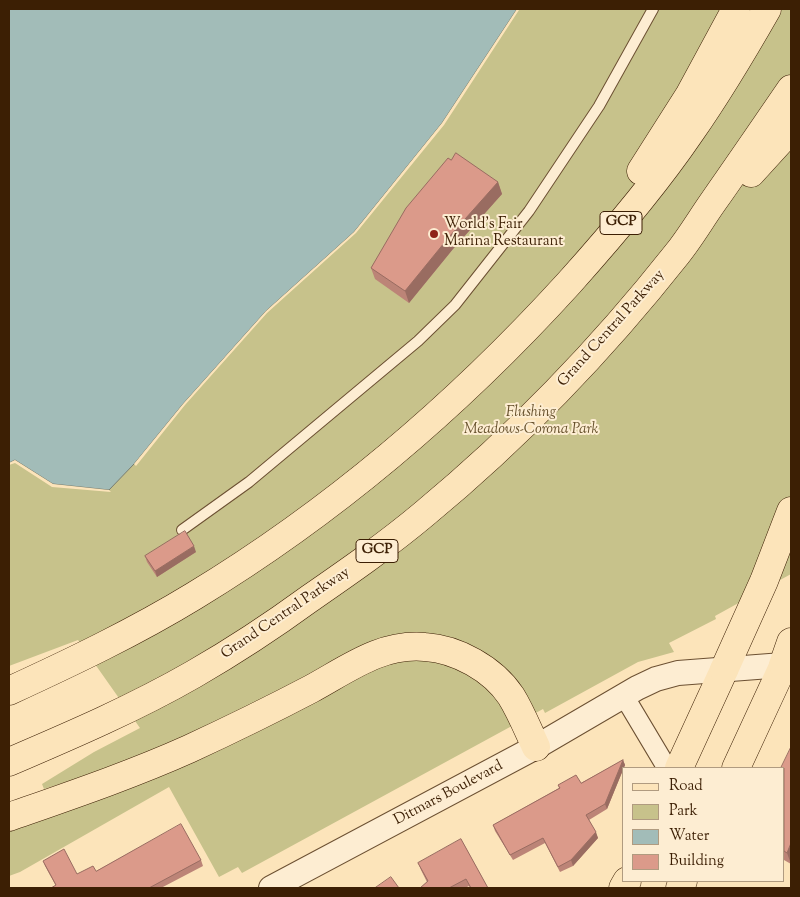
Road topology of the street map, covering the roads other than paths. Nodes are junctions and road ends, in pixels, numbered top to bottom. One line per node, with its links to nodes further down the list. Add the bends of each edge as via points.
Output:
1 (653, 9): 9 (lane, via 594,114 529,211 455,304 418,341 249,482)
2 (736, 9): 7 (main road, GCP, via 672,122 596,236 531,316)
3 (767, 9): 7 (main road, GCP, via 709,106 626,217 535,320)
4 (791, 89): 6 (main road, Grand Central Parkway / GCP)
5 (791, 129): 6 (main road)
6 (679, 252): 15 (main road, Grand Central Parkway / GCP, via 606,338 530,418 394,538 282,619 193,675 68,737)
7 (442, 410): 12 (main road, GCP, via 362,479 221,579 101,648)
8 (791, 511): 11 (main road)
9 (182, 530)
10 (789, 655): 11 (street, Ditmars Boulevard); 18 (main road)
11 (724, 670): 13 (street, Ditmars Boulevard, via 656,679); 17 (main road)
12 (9, 691)
13 (624, 696): 14 (street, Ditmars Boulevard); 16 (street)
14 (536, 747): 19 (main road, via 510,695 486,671 442,649 408,646 378,652 187,750); 20 (street, Ditmars Boulevard)
15 (9, 762)
16 (666, 767)
17 (679, 767)
18 (736, 767)
19 (9, 817)
20 (271, 888)

